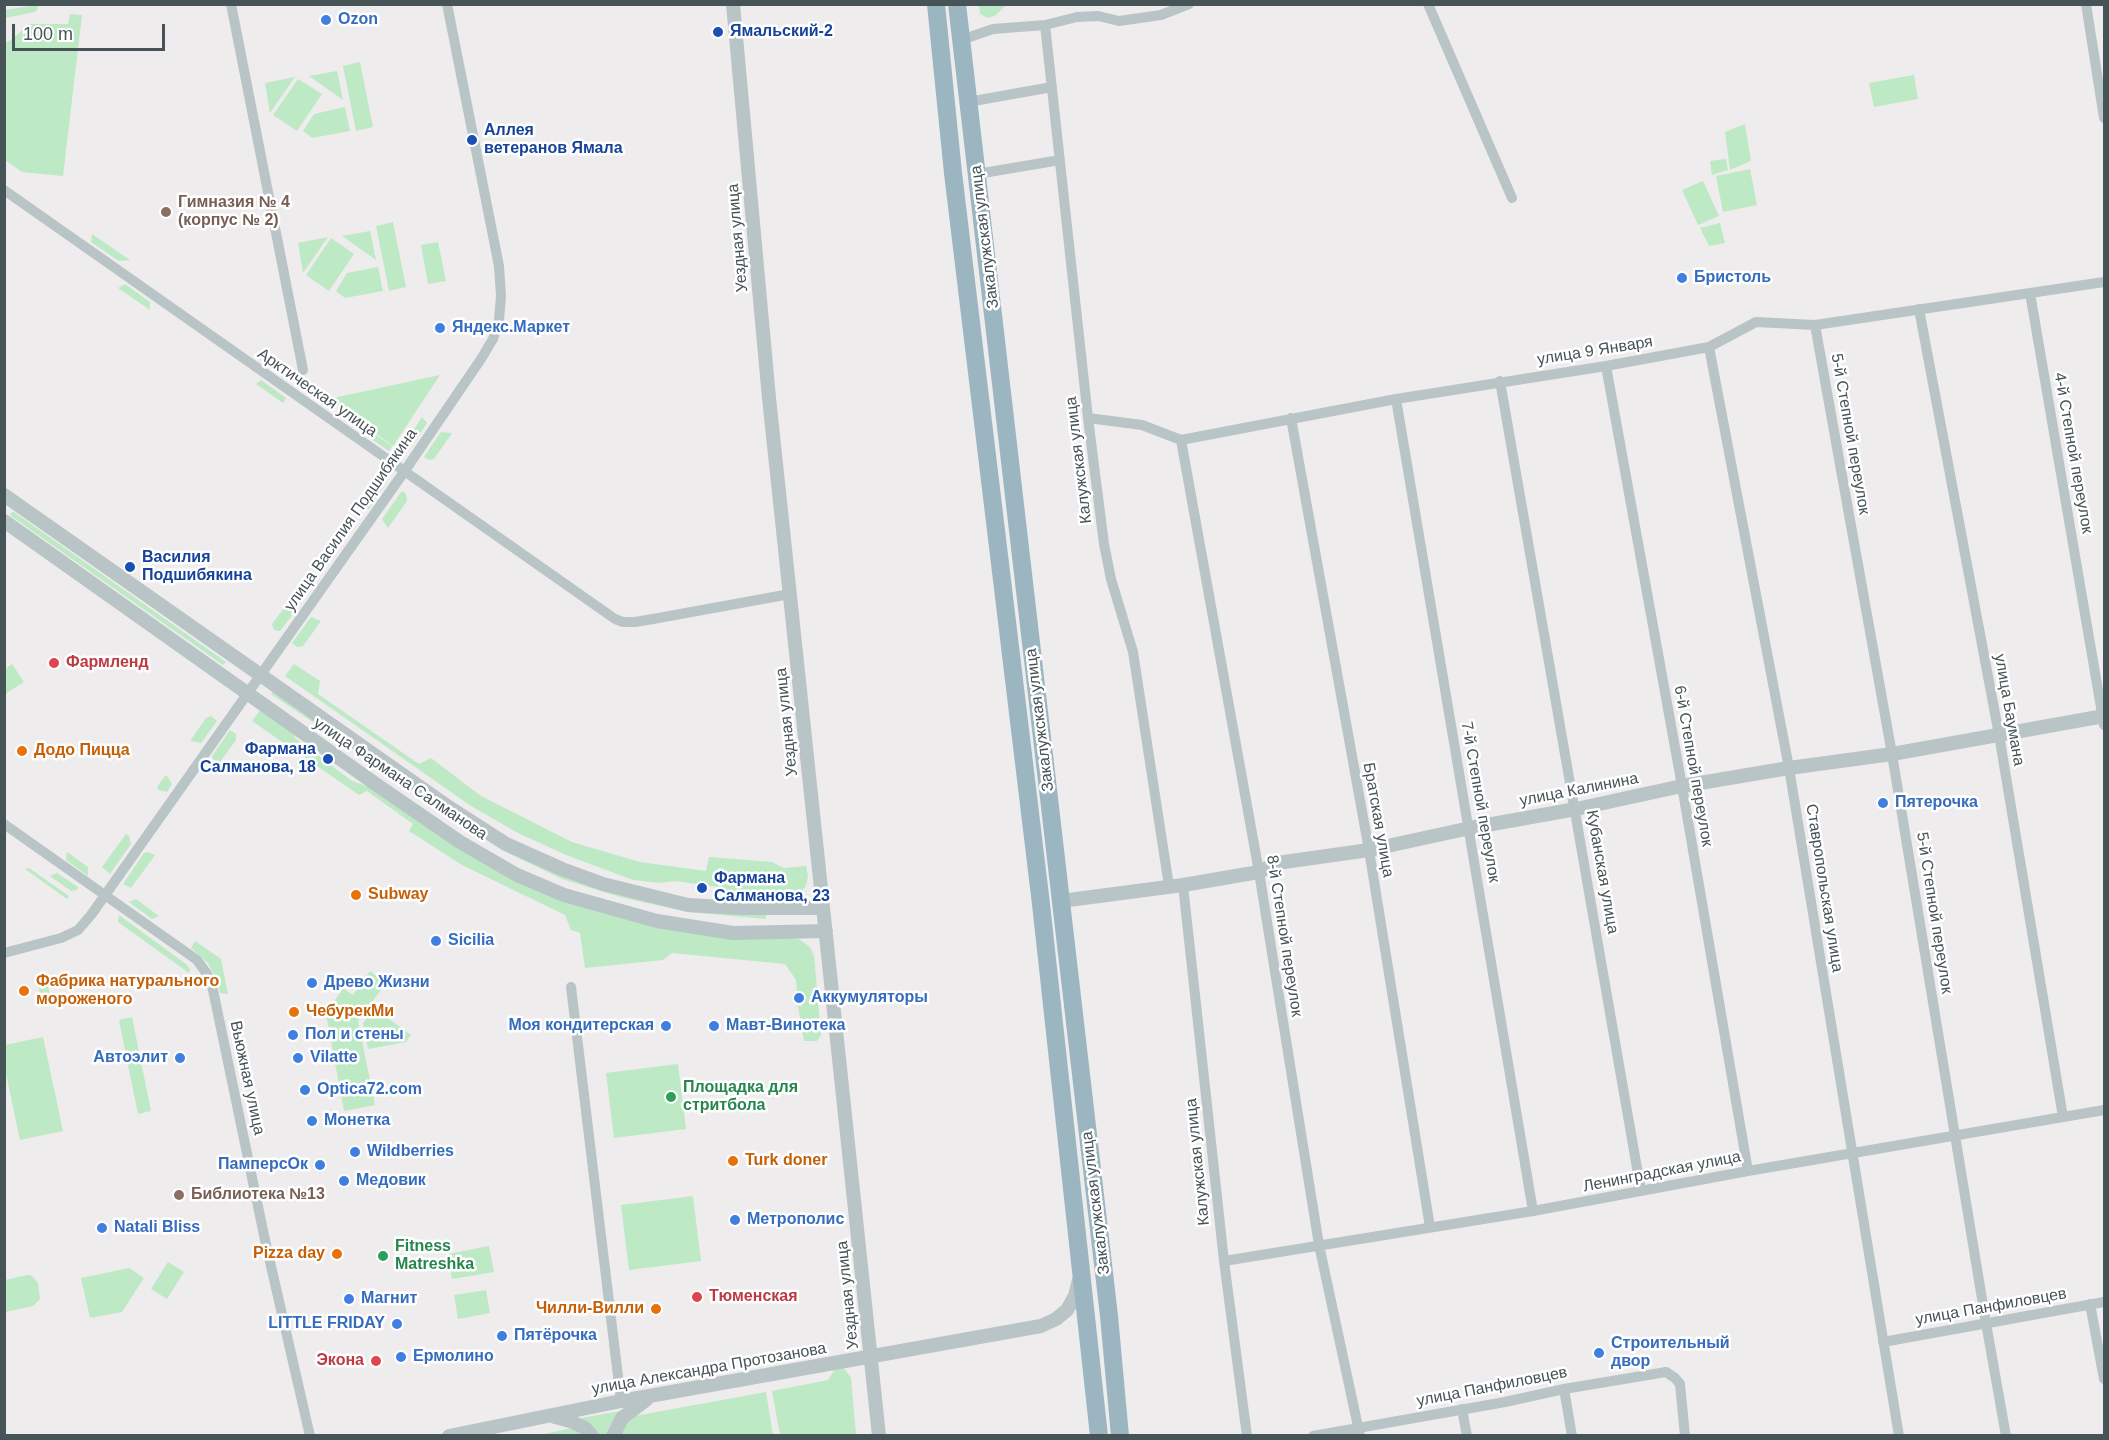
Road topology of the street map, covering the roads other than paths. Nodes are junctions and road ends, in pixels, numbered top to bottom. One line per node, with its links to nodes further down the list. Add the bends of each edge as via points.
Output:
1 (231, 4): 26 (street, Арктическая улица)
2 (447, 4): 32 (street, улица Василия Подшибякина, via 499,266 501,304 487,350)
3 (733, 4): 37 (street, Уездная улица)
4 (930, 4): 11 (street)
5 (936, 4): 11 (highway)
6 (957, 4): 12 (highway, Закалужская улица)
7 (1189, 4): 10 (street, via 1161,15 1119,21 1077,17)
8 (1428, 4): 19 (street)
9 (2086, 4): 15 (street)
10 (1046, 25): 12 (street, via 993,29); 13 (street, Калужская улица)
11 (939, 28): 68 (highway)
12 (961, 40): 14 (highway, Закалужская улица)
13 (1052, 87): 14 (street); 16 (street, Калужская улица)
14 (968, 102): 17 (highway, Закалужская улица)
15 (2104, 118)
16 (1060, 160): 17 (street); 29 (street, Калужская улица)
17 (977, 174): 53 (highway, Закалужская улица)
18 (4, 190): 32 (street, Арктическая улица)
19 (1512, 198)
20 (2104, 282): 21 (street, улица 9 Января)
21 (2030, 293): 22 (street, улица 9 Января); 40 (street, 4-й Степной переулок)
22 (1919, 309): 23 (street, улица 9 Января); 41 (street, улица Баумана)
23 (1815, 324): 24 (street, улица 9 Января, via 1756,322); 42 (street, 5-й Степной переулок)
24 (1709, 347): 25 (street, улица 9 Января); 43 (street, Ставропольская улица)
25 (1606, 366): 27 (street, улица 9 Января); 44 (street, 6-й Степной переулок)
26 (303, 370)
27 (1500, 381): 28 (street, улица 9 Января); 45 (street, Кубанская улица)
28 (1396, 399): 30 (street, улица 9 Января); 47 (street, 7-й Степной переулок)
29 (1088, 418): 31 (street, via 1143,425); 51 (street, Калужская улица, via 1104,544 1133,652)
30 (1291, 418): 31 (street, улица 9 Января); 48 (street, Братская улица)
31 (1181, 440): 49 (street, 8-й Степной переулок)
32 (404, 472): 37 (street, Арктическая улица, via 623,622); 38 (street, улица Василия Подшибякина)
33 (4, 495): 34 (street, улица Фармана Салманова)
34 (20, 506): 35 (street); 38 (street, улица Фармана Салманова)
35 (4, 507)
36 (6, 521): 39 (street, улица Фармана Салманова)
37 (790, 594): 54 (street, Уездная улица)
38 (261, 674): 39 (street, улица Василия Подшибякина); 54 (street, улица Фармана Салманова, via 450,808 506,844 562,869 688,905)
39 (247, 694): 52 (street, улица Василия Подшибякина); 55 (street, улица Фармана Салманова, via 460,842 517,875 564,895 657,921 733,933)
40 (2104, 719): 41 (street, улица Калинина)
41 (1998, 735): 42 (street, улица Калинина); 59 (street, улица Баумана)
42 (1892, 754): 43 (street, улица Калинина); 60 (street, 5-й Степной переулок)
43 (1789, 768): 44 (street, улица Калинина); 61 (street, Ставропольская улица)
44 (1682, 786): 45 (street, улица Калинина); 62 (street, 6-й Степной переулок)
45 (1576, 809): 47 (street, улица Калинина); 63 (street, Кубанская улица)
46 (4, 824): 52 (street, Вьюжная улица)
47 (1470, 828): 48 (street, улица Калинина); 64 (street, 7-й Степной переулок)
48 (1369, 850): 49 (street, улица Калинина, via 1277,863); 65 (street, Братская улица)
49 (1259, 872): 50 (street, улица Калинина); 66 (street, 8-й Степной переулок)
50 (1184, 885): 51 (street, улица Калинина); 67 (street, Калужская улица)
51 (1169, 886): 53 (street, улица Калинина)
52 (105, 896): 56 (street, улица Василия Подшибякина, via 78,930); 81 (street, Вьюжная улица, via 197,960 207,974)
53 (1061, 901): 87 (highway, Закалужская улица)
54 (823, 908): 55 (street, Уездная улица)
55 (826, 931): 73 (street, Уездная улица)
56 (4, 953)
57 (571, 987): 77 (street)
58 (2104, 1110): 59 (street, Ленинградская улица)
59 (2063, 1117): 60 (street, Ленинградская улица)
60 (1955, 1134): 61 (street, Ленинградская улица); 71 (street, 5-й Степной переулок)
61 (1851, 1153): 62 (street, Ленинградская улица); 72 (street, Ставропольская улица)
62 (1748, 1171): 63 (street, Ленинградская улица)
63 (1641, 1191): 64 (street, Ленинградская улица)
64 (1533, 1211): 65 (street, Ленинградская улица)
65 (1430, 1227): 66 (street, Ленинградская улица)
66 (1319, 1245): 67 (street, Ленинградская улица); 80 (street, 8-й Степной переулок)
67 (1224, 1261): 88 (street, Калужская улица)
68 (1082, 1266): 73 (street, улица Александра Протозанова, via 1076,1296 1067,1310 1041,1326); 86 (highway)
69 (2104, 1302): 70 (street, улица Панфиловцев)
70 (2090, 1304): 71 (street, улица Панфиловцев); 74 (street)
71 (1986, 1323): 72 (street, улица Панфиловцев); 94 (street, 5-й Степной переулок)
72 (1883, 1342): 93 (street, Ставропольская улица)
73 (871, 1357): 76 (street, улица Александра Протозанова); 85 (street, Уездная улица)
74 (2104, 1379)
75 (1564, 1389): 78 (street, улица Панфиловцев); 91 (street); 92 (street, улица Панфиловцев, via 1666,1372 1680,1384)
76 (653, 1396): 77 (street, улица Александра Протозанова); 84 (street, via 622,1418)
77 (621, 1401): 79 (street, улица Александра Протозанова)
78 (1462, 1408): 80 (street, улица Панфиловцев); 90 (street)
79 (548, 1416): 82 (street, улица Александра Протозанова); 83 (street, via 570,1420)
80 (1359, 1431): 89 (street, улица Панфиловцев)
81 (310, 1436)
82 (448, 1436)
83 (592, 1436)
84 (613, 1436)
85 (879, 1436)
86 (1099, 1436)
87 (1120, 1436)
88 (1247, 1436)
89 (1313, 1436)
90 (1467, 1436)
91 (1572, 1436)
92 (1685, 1436)
93 (1899, 1436)
94 (2006, 1436)

